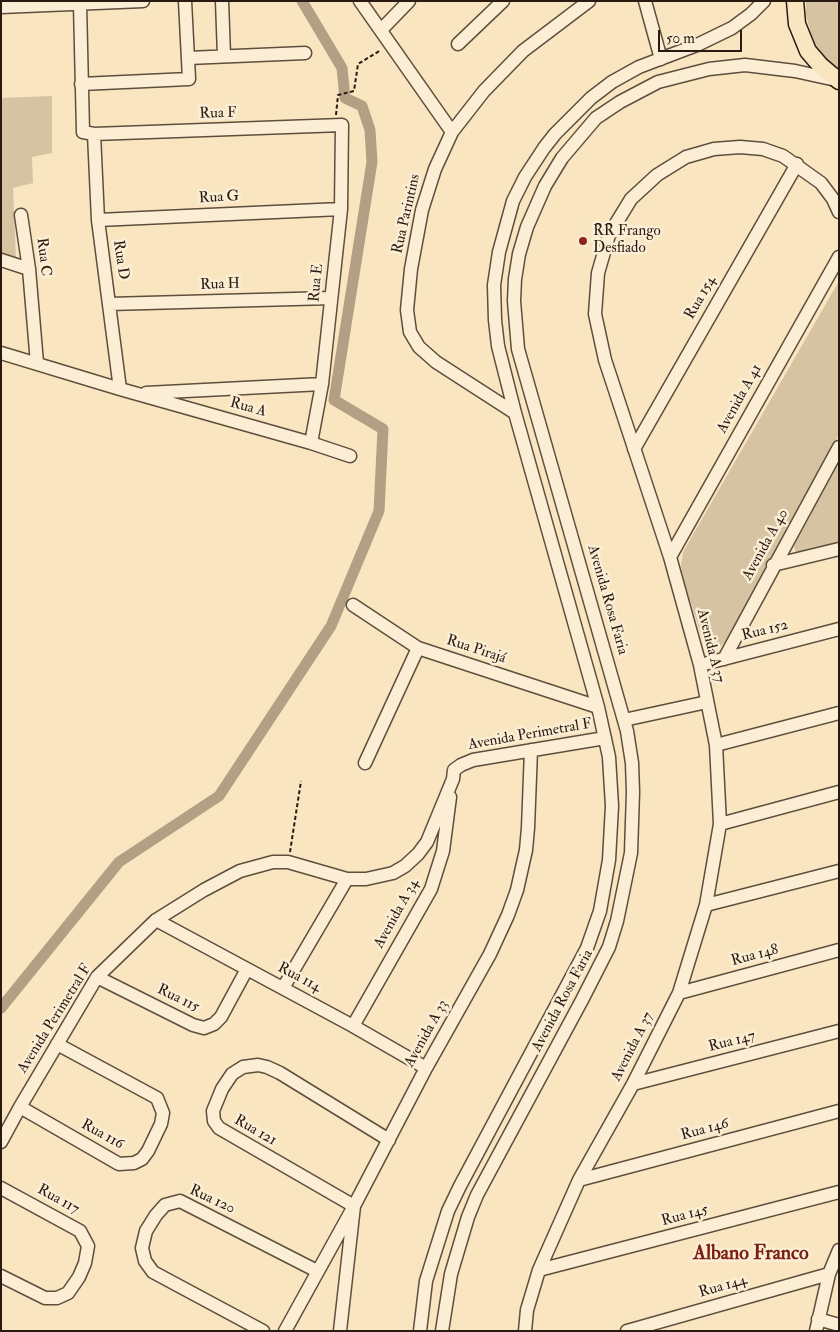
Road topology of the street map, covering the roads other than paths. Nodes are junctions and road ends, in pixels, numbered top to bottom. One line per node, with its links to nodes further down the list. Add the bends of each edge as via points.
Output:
1 (143, 1): 11 (street)
2 (185, 1): 17 (street)
3 (222, 1): 16 (street)
4 (360, 1): 13 (street)
5 (409, 1): 13 (street)
6 (503, 1): 14 (street)
7 (589, 1): 22 (street, Rua Parintins, via 522,51)
8 (645, 1): 18 (street)
9 (764, 1): 18 (street, Avenida Rosa Faria, via 732,28)
10 (795, 1): 19 (main road, via 797,24 808,51)
11 (80, 4): 12 (street); 20 (street)
12 (1, 8)
13 (381, 30): 22 (street)
14 (458, 44)
15 (305, 53): 16 (street)
16 (224, 56): 17 (street)
17 (188, 58): 20 (street, via 189,79)
18 (661, 59): 39 (street, Avenida Rosa Faria, via 612,82 591,98 544,148 513,201 494,285 498,346)
19 (838, 81): 44 (street, Avenida Rosa Faria, via 795,71 745,66 709,69 658,82 596,118 562,158 544,186 527,228 519,254 514,301 518,349)
20 (81, 84): 23 (street, via 83,132)
21 (338, 125): 23 (street, Rua F); 25 (street, Rua E)
22 (452, 132): 39 (street, Rua Parintins, via 435,169 422,210 410,278 407,310 410,332 419,347 436,362)
23 (94, 134): 28 (street, Rua D)
24 (797, 164): 26 (street, Avenida A 37, via 821,183); 42 (street, Rua 154); 42 (street, Avenida A 37, via 763,149 714,149 686,157 657,175 630,199 609,236 598,273 595,314 605,360)
25 (341, 209): 28 (street, Rua G); 32 (street, Rua E)
26 (839, 212)
27 (21, 215): 31 (street, Rua C)
28 (98, 220): 33 (street, Rua D)
29 (839, 257): 47 (street, Avenida A 41)
30 (1, 260): 31 (street)
31 (29, 269): 35 (street, Rua C)
32 (331, 298): 33 (street, Rua H); 36 (street, Rua E)
33 (109, 304): 37 (street, Rua D)
34 (1, 353): 35 (street, Rua A)
35 (37, 363): 37 (street, Rua A)
36 (322, 384): 38 (street, Rua A); 40 (street, Rua E)
37 (120, 389): 38 (street, Rua A)
38 (136, 393): 40 (street, Rua A)
39 (515, 414): 45 (street, Avenida Rosa Faria)
40 (311, 443): 43 (street, Rua A)
41 (839, 447): 48 (street, Avenida A 40)
42 (634, 449): 47 (street, Avenida A 37)
43 (350, 456)
44 (557, 484): 45 (street); 54 (street, Avenida Rosa Faria)
45 (537, 490): 56 (street, Avenida Rosa Faria)
46 (839, 548): 48 (street)
47 (670, 557): 53 (street, Avenida A 37)
48 (773, 565): 52 (street, Avenida A 40)
49 (353, 605): 51 (street, Rua Pirajá)
50 (839, 629): 52 (street, Rua 152)
51 (418, 648): 56 (street, Rua Pirajá); 62 (street)
52 (724, 658): 53 (street, Rua 152)
53 (700, 665): 55 (street, Avenida A 37)
54 (618, 696): 56 (street); 58 (street, Avenida Rosa Faria)
55 (707, 702): 58 (street); 60 (street, Avenida A 37)
56 (598, 704): 59 (street, Avenida Rosa Faria)
57 (839, 713): 60 (street)
58 (624, 720): 99 (street, Avenida Rosa Faria, via 632,763 633,817 631,853 617,921 609,947 468,1217 451,1274)
59 (605, 738): 61 (street, Avenida Perimetral F); 98 (street, Avenida Rosa Faria, via 612,784 609,860 600,911 593,933 448,1211 426,1282)
60 (716, 745): 65 (street, Avenida A 37)
61 (531, 750): 63 (street, Avenida Perimetral F, via 473,760 454,770); 78 (street, Avenida A 33, via 526,850 517,890 490,954)
62 (365, 763)
63 (453, 779): 67 (street, Avenida Perimetral F, via 418,854 393,872 366,879); 75 (street, Avenida A 34, via 443,851 431,889)
64 (839, 792): 65 (street)
65 (720, 824): 68 (street, Avenida A 37)
66 (839, 871): 68 (street)
67 (347, 879): 69 (street, Avenida Perimetral F, via 288,862 273,862 240,871); 73 (street)
68 (706, 905): 74 (street, Avenida A 37)
69 (156, 920): 71 (street, Rua 114); 72 (street, Avenida Perimetral F)
70 (839, 950): 74 (street, Rua 148)
71 (247, 969): 72 (street, Rua 115, via 221,1017 204,1028 192,1025); 73 (street, Rua 114)
72 (97, 976): 77 (street, Avenida Perimetral F)
73 (283, 988): 75 (street, Rua 114)
74 (679, 993): 79 (street, Avenida A 37)
75 (353, 1026): 78 (street, Rua 114)
76 (839, 1031): 79 (street, Rua 147)
77 (57, 1044): 80 (street, Avenida Perimetral F); 80 (street, Rua 116, via 157,1098 163,1113 148,1151 134,1163 120,1164)
78 (426, 1068): 82 (street, Avenida A 33)
79 (633, 1084): 84 (street, Avenida A 37)
80 (20, 1107): 83 (street, Avenida Perimetral F)
81 (839, 1111): 84 (street, Rua 146)
82 (389, 1140): 87 (street, Avenida A 33); 87 (street, Rua 121, via 267,1067 243,1067 232,1074 222,1089 213,1111 219,1128)
83 (1, 1142)
84 (579, 1180): 89 (street, Avenida A 37)
85 (1, 1188): 92 (street, Rua 117, via 80,1231 88,1246 79,1277 68,1293 57,1298 45,1298)
86 (839, 1192): 89 (street, Rua 145)
87 (354, 1206): 90 (street); 97 (street, Avenida A 33)
88 (839, 1250): 91 (street)
89 (539, 1270): 100 (street, Avenida A 37, via 527,1310)
90 (317, 1272): 95 (street, Rua 120, via 180,1201 165,1205 146,1231 142,1248 145,1261 153,1272); 96 (street)
91 (829, 1274): 93 (street); 101 (street, Rua 144)
92 (1, 1276)
93 (817, 1325): 94 (street)
94 (839, 1325)
95 (263, 1331)
96 (285, 1331)
97 (340, 1331)
98 (420, 1331)
99 (442, 1331)
100 (525, 1331)
101 (627, 1331)

